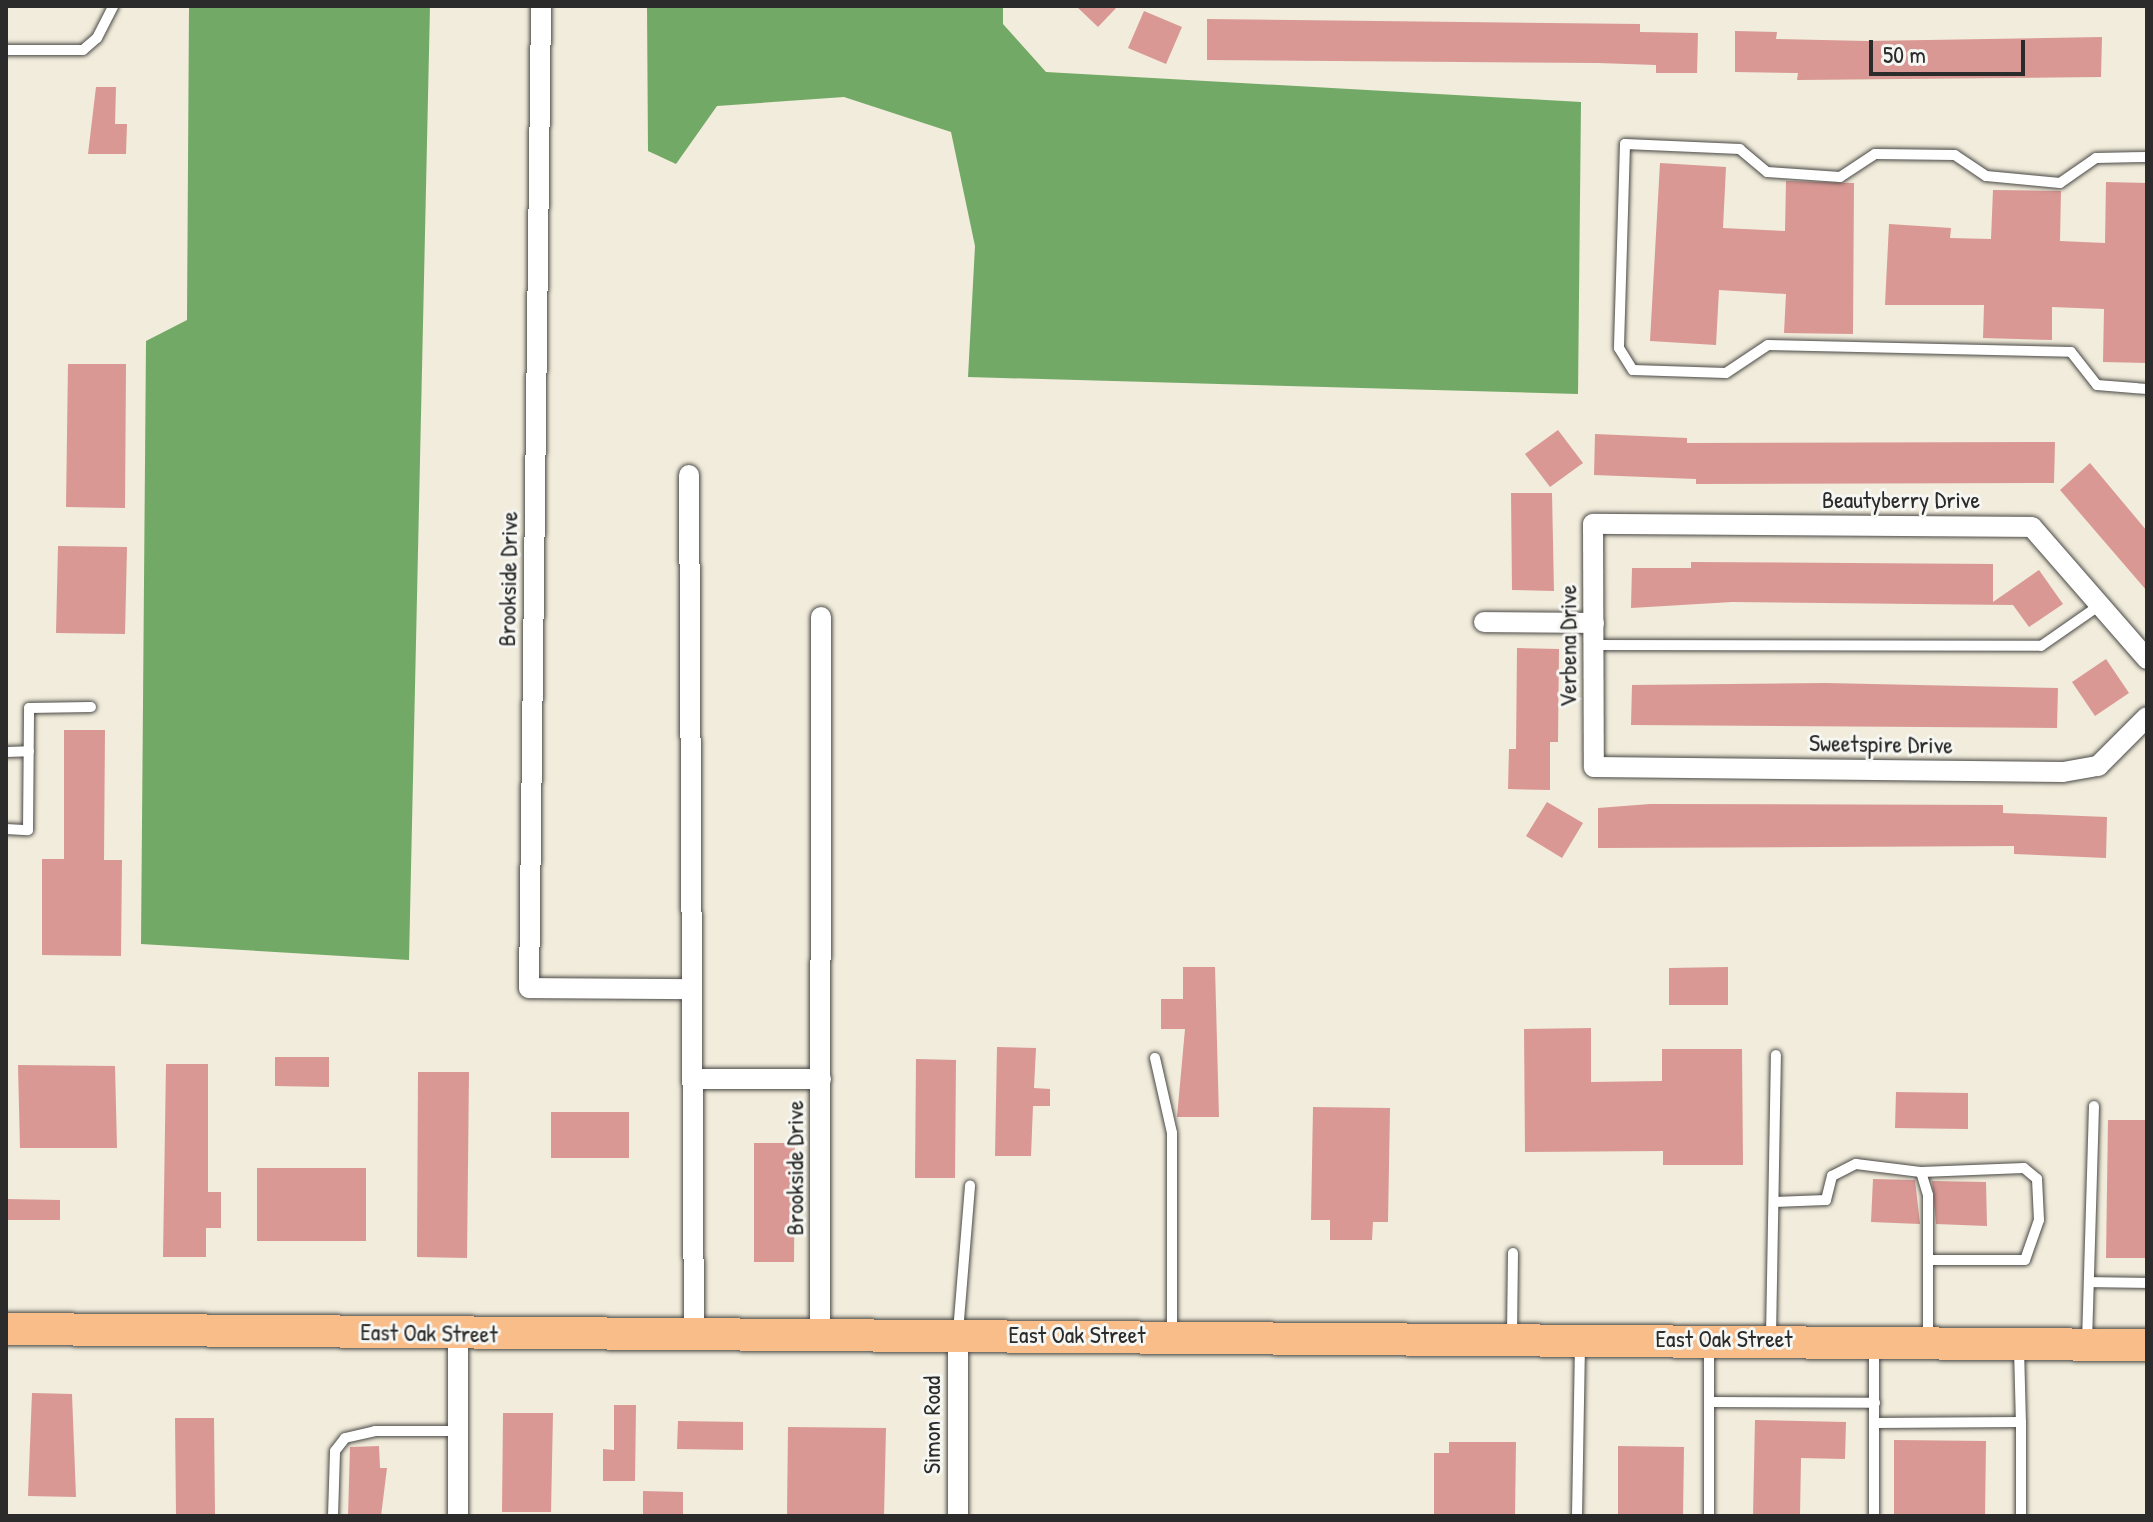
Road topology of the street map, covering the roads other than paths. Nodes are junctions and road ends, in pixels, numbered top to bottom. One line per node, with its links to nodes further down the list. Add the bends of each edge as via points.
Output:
1 (113, 6): 3 (lane, via 97,38 83,50)
2 (541, 6): 20 (street, Brookside Drive, via 529,988)
3 (6, 50)
4 (2147, 157): 5 (lane, via 2096,158 2060,183 1986,176 1955,155 1875,154 1840,177 1767,172 1740,149 1625,144 1619,348 1633,370 1726,373 1768,345 2071,352 2097,385)
5 (2147, 389)
6 (689, 475): 20 (street)
7 (1593, 524): 8 (street, Beautyberry Drive, via 2032,527); 11 (street, Verbena Drive)
8 (2100, 605): 12 (lane, via 2041,646); 13 (street, Beautyberry Drive)
9 (821, 617): 24 (street, Brookside Drive)
10 (1484, 622): 11 (street)
11 (1594, 623): 12 (street, Verbena Drive)
12 (1594, 645): 18 (street, Verbena Drive)
13 (2147, 659)
14 (91, 707): 16 (lane, via 29,708)
15 (2147, 717): 18 (street, Sweetspire Drive, via 2098,766 2063,772)
16 (29, 751): 17 (lane); 19 (lane, via 28,830)
17 (6, 752)
18 (1594, 767)
19 (6, 829)
20 (692, 989): 23 (street)
21 (1776, 1055): 28 (lane)
22 (1155, 1058): 38 (lane, via 1172,1133)
23 (693, 1079): 24 (street); 36 (street)
24 (821, 1079): 37 (street, Brookside Drive)
25 (2094, 1106): 31 (lane)
26 (1921, 1172): 28 (lane, via 1856,1164 1832,1176 1826,1200); 30 (lane, via 1928,1195); 30 (lane, via 2024,1168 2037,1179 2039,1220 2025,1260)
27 (970, 1185): 35 (lane)
28 (1774, 1202): 41 (lane)
29 (1513, 1253): 39 (lane)
30 (1929, 1260): 44 (lane)
31 (2089, 1282): 32 (lane); 46 (lane)
32 (2147, 1283)
33 (6, 1329): 34 (highway, East Oak Street)
34 (458, 1333): 36 (highway, East Oak Street); 52 (street)
35 (958, 1334): 37 (highway, East Oak Street); 38 (highway, East Oak Street); 55 (street, Simon Road)
36 (694, 1335): 37 (highway, East Oak Street)
37 (820, 1335)
38 (1172, 1335): 39 (highway, East Oak Street)
39 (1512, 1337): 40 (highway, East Oak Street)
40 (1580, 1338): 42 (highway, East Oak Street); 56 (lane)
41 (1771, 1339): 42 (highway, East Oak Street); 43 (highway, East Oak Street)
42 (1709, 1340): 48 (lane)
43 (1874, 1340): 44 (highway, East Oak Street); 49 (lane)
44 (1928, 1341): 45 (highway, East Oak Street)
45 (2019, 1342): 46 (highway, East Oak Street); 50 (lane)
46 (2087, 1344): 47 (highway, East Oak Street)
47 (2147, 1345)
48 (1709, 1402): 49 (lane); 57 (lane)
49 (1875, 1403): 51 (lane)
50 (2021, 1422): 51 (lane); 59 (lane)
51 (1875, 1423): 58 (lane)
52 (456, 1431): 53 (lane, via 375,1431 345,1438 335,1451); 54 (street)
53 (333, 1516)
54 (458, 1516)
55 (958, 1516)
56 (1577, 1516)
57 (1709, 1516)
58 (1874, 1516)
59 (2021, 1516)

